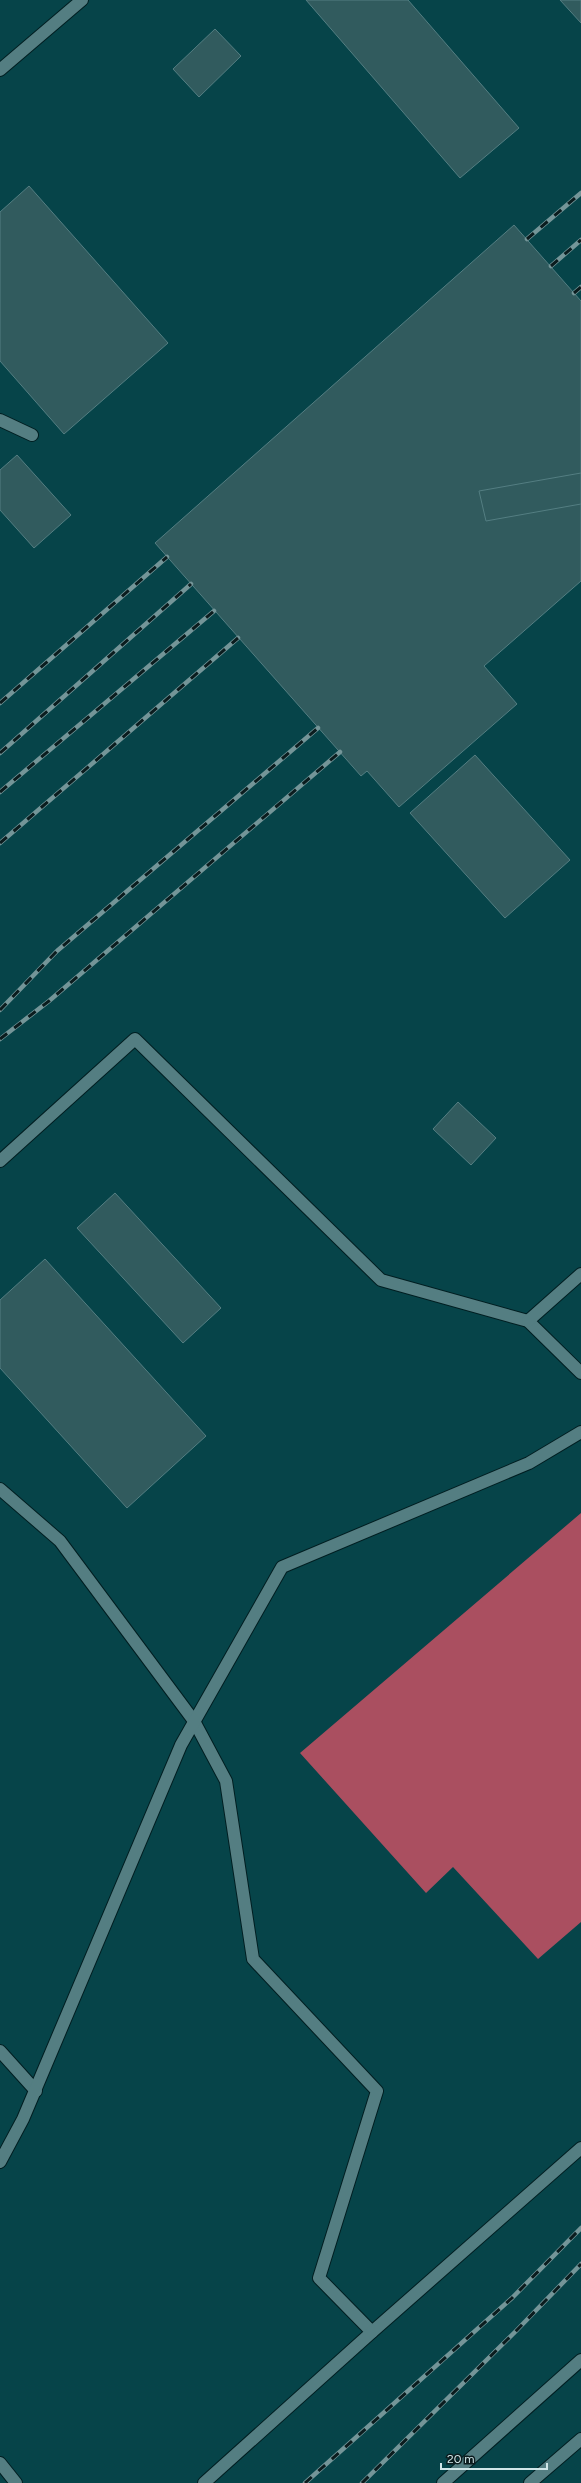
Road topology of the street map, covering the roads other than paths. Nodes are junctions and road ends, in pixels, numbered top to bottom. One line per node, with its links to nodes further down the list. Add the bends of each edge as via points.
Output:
1 (82, 0): 2 (lane)
2 (0, 70)
3 (0, 420): 4 (lane)
4 (32, 436)
5 (0, 1161): 7 (lane, via 135,1039 381,1280)
6 (581, 1274): 7 (lane)
7 (528, 1321): 8 (lane)
8 (581, 1373)
9 (581, 1432): 11 (lane, via 529,1463 282,1567)
10 (0, 1489): 11 (lane, via 60,1541)
11 (194, 1721): 13 (lane, via 181,1745); 16 (lane, via 226,1781 253,1959 377,2092 320,2278)
12 (0, 2051): 13 (lane)
13 (36, 2090): 15 (lane)
14 (581, 2148): 16 (lane)
15 (0, 2162)
16 (372, 2332): 21 (lane)
17 (581, 2360): 22 (lane)
18 (581, 2440): 23 (lane)
19 (0, 2463): 20 (lane)
20 (16, 2483)
21 (204, 2483)
22 (443, 2483)
23 (530, 2483)

